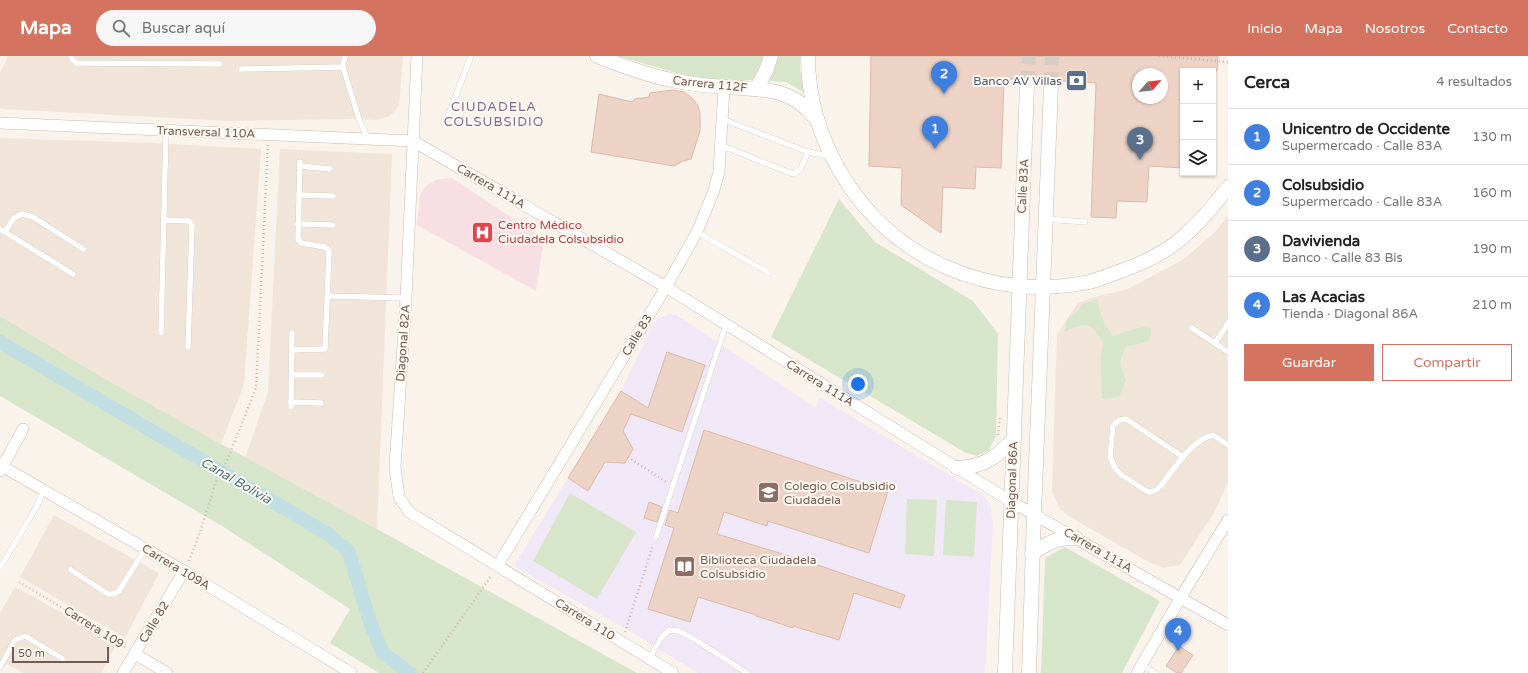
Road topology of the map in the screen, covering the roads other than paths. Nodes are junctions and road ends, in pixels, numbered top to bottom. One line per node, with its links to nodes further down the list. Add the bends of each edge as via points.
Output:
1 (71, 56): 8 (lane, via 76,64)
2 (345, 56): 9 (lane)
3 (471, 56): 15 (lane)
4 (597, 56): 11 (street, Carrera 112F, via 656,76)
5 (771, 56): 12 (street)
6 (808, 56): 14 (street, via 808,76)
7 (417, 61): 19 (street, Diagonal 82A)
8 (220, 64)
9 (343, 67): 10 (lane); 18 (lane)
10 (242, 69)
11 (724, 87): 12 (street, Carrera 112F); 13 (street, Calle 83)
12 (756, 89): 14 (street, Carrera 112F, via 781,92 808,107)
13 (722, 119): 20 (street, Calle 83); 21 (lane)
14 (816, 119): 22 (street)
15 (447, 120)
16 (0, 124): 17 (street, Transversal 110A)
17 (166, 130): 18 (street, Transversal 110A); 29 (lane)
18 (368, 139): 19 (street, Transversal 110A)
19 (413, 141): 38 (street, Carrera 111A); 42 (street, Diagonal 82A)
20 (720, 145): 21 (lane, via 793,174 800,170); 34 (street, Calle 83, via 713,193)
21 (808, 152): 22 (lane)
22 (831, 156): 39 (street, via 851,190 877,221 908,246 958,272 980,280)
23 (330, 169): 25 (lane, via 300,164)
24 (1228, 187): 40 (street, via 1211,210 1176,242 1135,266 1090,282)
25 (299, 195): 26 (lane); 31 (lane)
26 (333, 196)
27 (1021, 217): 28 (street); 28 (street, Calle 83A, via 1027,86 1050,87); 39 (street, Calle 83A)
28 (1045, 219): 30 (lane); 40 (street, Calle 83A)
29 (164, 220): 46 (lane); 49 (lane, via 189,221 192,225)
30 (1086, 222)
31 (298, 224): 32 (lane); 41 (lane, via 301,243 325,247 329,252)
32 (333, 225)
33 (2, 231): 35 (lane, via 14,218 22,214 34,217); 36 (lane)
34 (697, 232): 37 (lane); 38 (street, Calle 83)
35 (83, 249)
36 (73, 274)
37 (769, 274)
38 (666, 287): 44 (street, Carrera 111A); 69 (street, Calle 83)
39 (1020, 287): 40 (street); 56 (street, Diagonal 86A)
40 (1043, 287): 63 (street, Diagonal 86A)
41 (328, 296): 42 (lane); 50 (lane, via 325,349)
42 (406, 298): 69 (street, Diagonal 82A, via 395,467 399,497 409,512)
43 (1228, 323): 48 (lane)
44 (726, 325): 60 (street, Carrera 111A); 65 (lane)
45 (1192, 328): 48 (lane)
46 (161, 333)
47 (292, 333): 50 (lane)
48 (1215, 344): 51 (lane)
49 (188, 347)
50 (292, 350): 53 (lane)
51 (1228, 352)
52 (322, 374): 53 (lane)
53 (292, 375): 54 (lane, via 291,404)
54 (321, 403)
55 (23, 429): 59 (street)
56 (1014, 438): 60 (street, via 1003,451 989,461); 62 (street, Diagonal 86A)
57 (1228, 445): 58 (lane, via 1213,435 1205,437)
58 (1183, 456): 58 (lane, via 1126,419 1119,420 1113,426 1110,457 1115,468 1148,492 1159,488)
59 (1, 467): 61 (street, Carrera 109A)
60 (957, 468): 62 (street, Carrera 111A)
61 (42, 490): 67 (street, Carrera 109A); 70 (lane, via 37,506)
62 (1012, 502): 63 (street, Carrera 111A); 85 (street, Diagonal 86A)
63 (1034, 514): 66 (street, Carrera 111A); 68 (street, Diagonal 86A)
64 (1228, 520): 73 (street)
65 (656, 537)
66 (1076, 538): 68 (street, via 1058,539); 73 (street, Carrera 111A)
67 (145, 549): 71 (lane, via 119,591 114,594 108,594); 72 (street, Carrera 109A)
68 (1032, 554): 86 (street, Diagonal 86A)
69 (498, 565): 76 (street, Carrera 110)
70 (0, 568)
71 (71, 570)
72 (184, 571): 75 (street, Calle 82); 82 (street, Carrera 109A)
73 (1181, 597): 74 (street, Carrera 111A); 79 (street)
74 (1228, 625)
75 (134, 654): 80 (street, Calle 82); 81 (street, Carrera 109)
76 (649, 658): 83 (street, Carrera 110); 84 (lane, via 669,630 679,631)
77 (62, 659): 78 (lane, via 25,636 16,640)
78 (0, 667)
79 (1140, 669): 87 (lane)
80 (123, 673)
81 (167, 673)
82 (351, 673)
83 (673, 673)
84 (747, 673)
85 (1005, 673)
86 (1029, 673)
87 (1155, 673)

